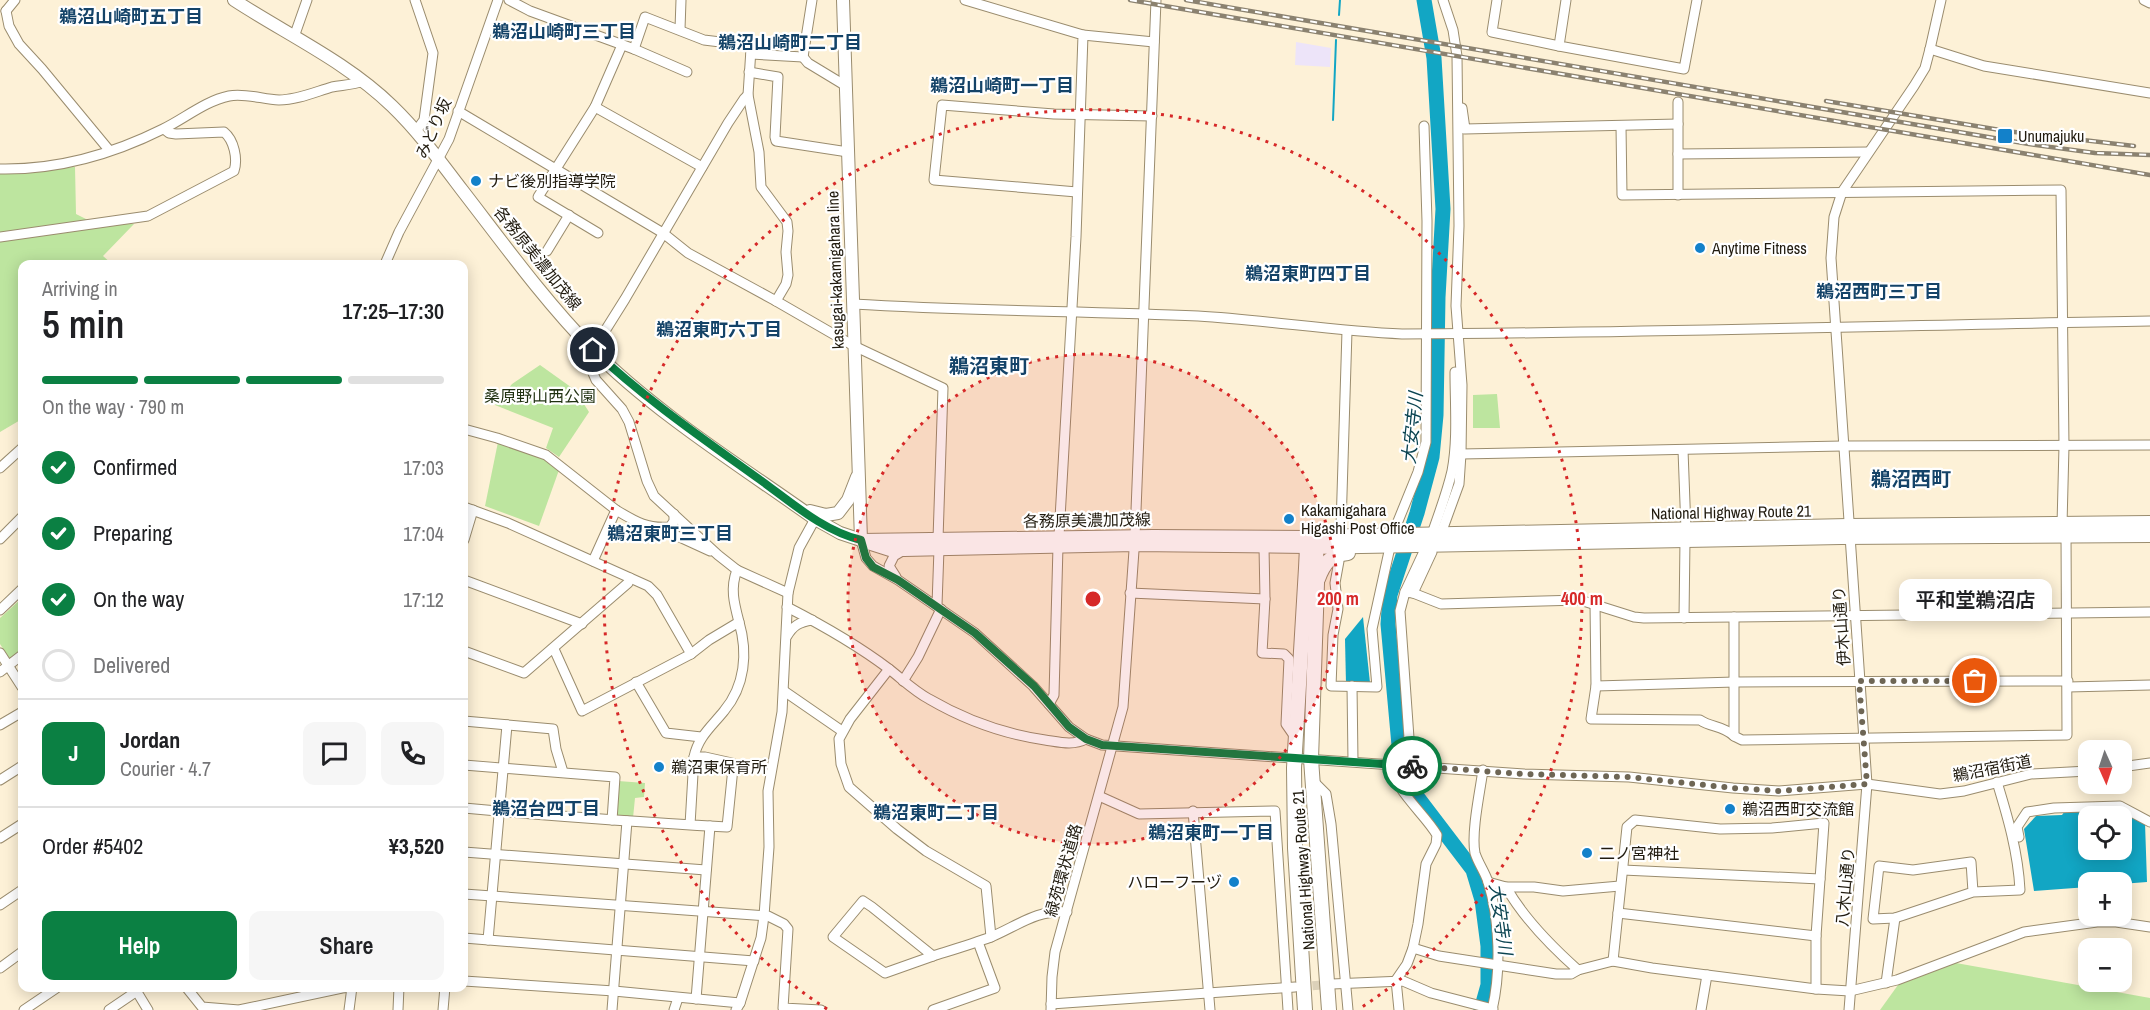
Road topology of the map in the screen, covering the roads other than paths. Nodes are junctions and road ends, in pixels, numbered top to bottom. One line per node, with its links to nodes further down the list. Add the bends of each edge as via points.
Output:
1 (15, 0): 19 (street)
2 (307, 0): 22 (street)
3 (416, 0): 46 (street, via 433,53 424,120)
4 (498, 0): 39 (street, みどり坂)
5 (509, 0): 24 (street)
6 (681, 0): 20 (street)
7 (812, 0): 29 (street)
8 (843, 0): 33 (main road, kasugai-kakamigahara line)
9 (965, 0): 21 (street)
10 (1443, 0): 34 (street, via 1455,39)
11 (1497, 0): 25 (street, via 1492,32)
12 (1566, 0): 25 (street)
13 (1697, 0): 25 (street, via 1684,69)
14 (1941, 0): 27 (street, 伊木山通り)
15 (2144, 0): 18 (street)
16 (241, 2): 22 (main road, 各務原美濃加茂線)
17 (1156, 2): 23 (street, 緑苑環状道路)
18 (2150, 3)
19 (3, 9): 47 (street, via 19,44)
20 (680, 29): 26 (street, via 645,17); 28 (street, via 704,40 745,45)
21 (1083, 35): 23 (street); 40 (street)
22 (294, 37): 32 (main road, 各務原美濃加茂線)
23 (1154, 42): 41 (street, 緑苑環状道路)
24 (622, 45): 26 (street); 38 (street)
25 (1559, 46)
26 (634, 49): 30 (street)
27 (1930, 50): 35 (street, via 1984,66); 49 (street, 伊木山通り, via 1925,68)
28 (752, 54): 29 (street); 31 (street)
29 (803, 57): 33 (street)
30 (687, 72)
31 (749, 72): 36 (street); 48 (street, via 778,77 776,141)
32 (363, 81): 45 (street, via 280,100 229,96); 46 (main road, 各務原美濃加茂線)
33 (846, 86): 48 (main road, kasugai-kakamigahara line)
34 (1456, 92): 44 (street, via 1461,99 1465,129); 73 (street)
35 (2150, 93)
36 (748, 95): 52 (street); 64 (street, via 761,187 787,222 788,275)
37 (1678, 102): 42 (street)
38 (595, 107): 52 (street); 53 (street)
39 (458, 111): 51 (street, みどり坂); 53 (street)
40 (1080, 115): 41 (street); 55 (street); 55 (street, via 942,105 934,180)
41 (1152, 116): 67 (street, 緑苑環状道路)
42 (1678, 124): 44 (street); 50 (street)
43 (1424, 126): 72 (street)
44 (1621, 126): 57 (street, via 1622,195)
45 (164, 129): 47 (street); 61 (street, via 176,134 224,132 231,137 234,171 148,216)
46 (416, 131): 51 (main road, 各務原美濃加茂線)
47 (110, 150): 54 (street, via 95,157 51,165)
48 (849, 152): 65 (main road, kasugai-kakamigahara line)
49 (1868, 152): 50 (street); 56 (street, 伊木山通り)
50 (1678, 154): 57 (street)
51 (438, 158): 63 (street, みどり坂); 76 (main road, 各務原美濃加茂線, via 514,258)
52 (702, 167): 60 (street)
53 (556, 168): 58 (street, via 538,197); 60 (street)
54 (0, 169)
55 (1077, 192): 66 (street)
56 (1842, 192): 57 (street); 69 (street, via 2061,190); 70 (street, 伊木山通り, via 1831,242)
57 (1678, 195)
58 (569, 215): 59 (street); 62 (street)
59 (598, 233)
60 (663, 233): 64 (street, via 688,253); 76 (street)
61 (0, 237)
62 (547, 250)
63 (387, 260)
64 (776, 301): 74 (street)
65 (853, 304): 66 (street); 74 (main road, kasugai-kakamigahara line)
66 (1071, 313): 67 (street); 106 (street)
67 (1145, 314): 71 (street, via 1231,318); 104 (street, 緑苑環状道路)
68 (2150, 321): 69 (street)
69 (2063, 322): 70 (street); 80 (street)
70 (1836, 327): 73 (street); 79 (street, 伊木山通り)
71 (1347, 331): 72 (street); 95 (street)
72 (1428, 334): 73 (street); 108 (street, via 1426,442)
73 (1456, 334): 75 (street)
74 (854, 346): 85 (main road, kasugai-kakamigahara line); 109 (street, via 943,388)
75 (1459, 349): 83 (street); 105 (street, via 1455,357 1452,470)
76 (593, 350): 86 (main road, 各務原美濃加茂線, via 684,426); 90 (street, via 589,364 596,380 629,422 654,496)
77 (468, 430): 89 (street, via 546,455)
78 (2150, 445): 80 (street)
79 (1843, 446): 80 (street); 81 (street); 99 (street, 伊木山通り)
80 (2064, 447): 97 (street)
81 (1683, 450): 83 (street); 100 (street)
82 (18, 452): 84 (street)
83 (1461, 454): 105 (street, via 1459,484)
84 (0, 468)
85 (858, 474): 86 (main road, via 838,513 817,514); 103 (main road, kasugai-kakamigahara line)
86 (795, 505): 91 (main road, 各務原美濃加茂線)
87 (468, 508): 88 (street)
88 (473, 510): 94 (street); 114 (street)
89 (616, 510): 96 (street, via 640,525); 114 (street)
90 (674, 514): 96 (street, via 670,527); 98 (street)
91 (815, 519): 103 (main road, 各務原美濃加茂線); 121 (street, via 798,548)
92 (18, 521): 102 (street)
93 (2150, 523): 97 (highway, National Highway Route 21)
94 (468, 527)
95 (1341, 527)
96 (660, 528): 107 (street)
97 (2064, 530): 99 (highway, National Highway Route 21); 101 (highway, National Highway Route 21); 131 (street)
98 (694, 532): 107 (street); 113 (street)
99 (1849, 532): 100 (highway, National Highway Route 21); 132 (street, 伊木山通り)
100 (1685, 535): 105 (highway, National Highway Route 21); 134 (street)
101 (2150, 535)
102 (0, 539)
103 (861, 540): 109 (main road, 各務原美濃加茂線); 112 (main road, 各務原美濃加茂線); 118 (street, via 873,567)
104 (1135, 540): 106 (main road, 各務原美濃加茂線); 110 (main road, 各務原美濃加茂線); 111 (main road, 各務原美濃加茂線); 124 (street, 緑苑環状道路)
105 (1430, 540): 108 (highway, National Highway Route 21); 122 (street)
106 (1059, 541): 109 (main road, 各務原美濃加茂線); 157 (street, via 1054,696)
107 (690, 542): 113 (street)
108 (1391, 542): 110 (highway, National Highway Route 21); 120 (highway, via 1370,551 1337,554 1324,564); 154 (street, via 1372,629 1377,687)
109 (939, 544): 112 (main road, 各務原美濃加茂線); 128 (street)
110 (1312, 544): 111 (main road, 各務原美濃加茂線); 120 (highway, National Highway Route 21); 165 (highway, National Highway Route 21)
111 (1264, 547): 125 (street)
112 (904, 550): 118 (street, via 894,556 889,566)
113 (718, 555): 116 (street)
114 (593, 561): 117 (street)
115 (1340, 561): 154 (street, via 1335,583 1338,609 1330,686)
116 (737, 570): 121 (street); 136 (street, via 733,601)
117 (630, 578): 137 (street); 142 (street, via 657,595)
118 (898, 580): 128 (street)
119 (468, 581): 137 (street)
120 (1317, 583): 171 (highway, National Highway Route 21)
121 (789, 592): 127 (street)
122 (1409, 592): 126 (street, via 1441,604 1580,600); 177 (street, via 1400,611)
123 (18, 593): 129 (street)
124 (1130, 593): 125 (street); 168 (street, 緑苑環状道路, via 1123,706)
125 (1265, 599): 165 (street, via 1262,653 1284,654 1289,659 1287,724)
126 (1595, 603): 134 (street, via 1634,617); 155 (street)
127 (787, 607): 135 (street); 138 (street)
128 (939, 607): 148 (street); 157 (street, via 1010,663)
129 (0, 610)
130 (2150, 612): 131 (street)
131 (2067, 613): 132 (street); 152 (street)
132 (1855, 616): 133 (street); 149 (street, 伊木山通り)
133 (1734, 617): 134 (street); 151 (street)
134 (1684, 618)
135 (813, 620): 138 (street, via 792,627); 145 (street)
136 (739, 622): 142 (street); 164 (street, via 743,637 742,676 735,697)
137 (582, 624): 139 (street)
138 (785, 638): 156 (street)
139 (554, 649): 140 (street, via 524,673); 150 (street, via 582,711)
140 (468, 652)
141 (0, 653): 144 (street)
142 (691, 654): 150 (street)
143 (18, 659): 144 (street)
144 (9, 667): 146 (street); 147 (street)
145 (889, 669): 148 (street); 162 (street)
146 (0, 672)
147 (18, 681)
148 (903, 681): 166 (street, via 926,698 987,727 1068,743)
149 (1859, 681): 151 (street); 152 (street); 167 (street, 伊木山通り)
150 (636, 682): 164 (street, via 666,733)
151 (1735, 682): 155 (street); 163 (street)
152 (2068, 684): 153 (street); 167 (street, via 2067,735)
153 (2150, 685)
154 (1352, 686): 172 (street)
155 (1596, 686): 163 (street, via 1591,719 1700,720 1725,728)
156 (784, 691): 162 (street); 219 (street, via 768,791 770,847)
157 (1049, 704): 166 (street)
158 (18, 714): 160 (street)
159 (468, 721): 161 (street)
160 (0, 725)
161 (507, 725): 178 (street); 181 (street, via 553,729)
162 (842, 731): 223 (street, via 841,764 849,788 926,850 986,886)
163 (1734, 736): 167 (street, via 1742,740)
164 (701, 737): 169 (street)
165 (1295, 737): 170 (highway, National Highway Route 21)
166 (1086, 739): 168 (street)
167 (1863, 739): 186 (street, 伊木山通り)
168 (1111, 746): 170 (street); 187 (street, 緑苑環状道路)
169 (694, 757): 194 (street); 195 (street, via 732,763 727,827)
170 (1294, 757): 171 (street, 鵜沼宿街道); 198 (highway, National Highway Route 21)
171 (1311, 759): 172 (street, 鵜沼宿街道); 184 (highway, National Highway Route 21)
172 (1353, 761): 175 (street, 鵜沼宿街道)
173 (2150, 763): 176 (street)
174 (468, 765): 178 (street)
175 (1393, 765): 177 (street, 鵜沼宿街道); 227 (street, via 1394,775 1405,793 1437,835 1426,864)
176 (2132, 765)
177 (1409, 766): 180 (street, 鵜沼宿街道)
178 (504, 768): 181 (street); 189 (street)
179 (18, 769): 183 (street)
180 (1483, 770): 186 (street, 鵜沼宿街道, via 1629,777 1779,791); 206 (street, via 1475,852)
181 (563, 772): 191 (street, via 615,777)
182 (2078, 772): 185 (street, 鵜沼宿街道, via 2031,774)
183 (0, 780)
184 (1313, 781): 240 (street, via 1326,794 1331,824); 275 (highway, National Highway Route 21)
185 (1997, 782): 186 (street, 鵜沼宿街道, via 1940,794); 207 (street, via 2012,831)
186 (1867, 784): 246 (street, 八木山通り)
187 (1099, 796): 190 (street, via 1139,814); 217 (street, 緑苑環状道路)
188 (468, 808): 189 (street)
189 (500, 811): 191 (street); 201 (street)
190 (1193, 811): 199 (street, via 1275,812); 255 (street)
191 (612, 820): 192 (street)
192 (627, 821): 194 (street); 202 (street)
193 (2150, 822): 207 (street, via 2120,806 2027,812 2017,827 2025,881)
194 (690, 825): 195 (street)
195 (710, 826): 203 (street)
196 (18, 827): 197 (street)
197 (0, 838)
198 (1295, 848): 199 (street); 274 (highway, National Highway Route 21)
199 (1277, 849): 243 (street)
200 (468, 852): 201 (street)
201 (496, 855): 202 (street); 213 (street)
202 (624, 864): 203 (street); 215 (street)
203 (706, 870): 216 (street)
204 (1623, 870): 205 (street); 205 (street, via 1627,827 1635,820 1720,829 1824,823); 208 (street)
205 (1820, 879): 222 (street)
206 (1488, 882): 209 (street); 234 (street, via 1496,925)
207 (2019, 882): 210 (street, via 2020,890)
208 (1620, 886): 209 (street, via 1563,891); 218 (street)
209 (1506, 887): 236 (street, via 1551,946)
210 (1972, 892): 220 (street); 220 (street, via 1971,862 1913,870 1880,866 1873,919)
211 (18, 893): 214 (street)
212 (468, 894): 213 (street)
213 (492, 897): 215 (street); 225 (street)
214 (0, 905)
215 (620, 905): 216 (street); 228 (street)
216 (703, 912): 219 (street); 230 (street)
217 (1067, 912): 223 (street, via 1037,915); 259 (street, 緑苑環状道路, via 1056,952)
218 (1618, 913): 222 (street); 233 (street)
219 (764, 916): 232 (street); 270 (street, via 784,924 788,930 783,1008)
220 (1895, 918): 241 (street)
221 (2150, 927): 241 (street, via 2116,922 2041,928)
222 (1816, 936): 244 (street)
223 (991, 937): 226 (street)
224 (468, 938): 225 (street)
225 (488, 940): 228 (street)
226 (978, 942): 231 (street); 271 (street, via 995,988)
227 (1413, 948): 234 (street); 238 (street)
228 (616, 949): 230 (street); 245 (street)
229 (18, 955): 235 (street)
230 (700, 955): 232 (street); 257 (street)
231 (933, 956): 231 (street, via 863,901 833,937 885,973)
232 (754, 961): 258 (street)
233 (1613, 961): 236 (street); 237 (street)
234 (1497, 965): 236 (street, via 1556,974); 260 (street)
235 (0, 968)
236 (1578, 970)
237 (1707, 975): 244 (street); 278 (street)
238 (1396, 980): 240 (street); 260 (street); 277 (street)
239 (468, 981): 245 (street)
240 (1346, 982): 242 (street); 276 (street)
241 (1886, 983): 246 (street)
242 (1332, 984)
243 (1290, 987): 255 (street); 273 (street)
244 (1816, 989): 246 (street)
245 (614, 991): 256 (street); 268 (street)
246 (1850, 991): 279 (street, 八木山通り)
247 (50, 992): 261 (street)
248 (131, 992): 262 (street)
249 (137, 992): 263 (street)
250 (190, 992): 264 (street, via 202,1007)
251 (323, 992): 264 (street)
252 (351, 992): 265 (street)
253 (399, 992): 266 (street)
254 (445, 992): 267 (street)
255 (1208, 993): 259 (street); 272 (street)
256 (678, 998): 257 (street); 269 (street)
257 (696, 999): 258 (street)
258 (738, 1006)
259 (1051, 1007)
260 (1491, 1009)
261 (24, 1010)
262 (109, 1010)
263 (148, 1010)
264 (239, 1010)
265 (349, 1010)
266 (398, 1010)
267 (443, 1010)
268 (612, 1010)
269 (674, 1010)
270 (821, 1010)
271 (933, 1010)
272 (1210, 1010)
273 (1288, 1010)
274 (1305, 1010)
275 (1329, 1010)
276 (1348, 1010)
277 (1399, 1010)
278 (1701, 1010)
279 (1849, 1010)

